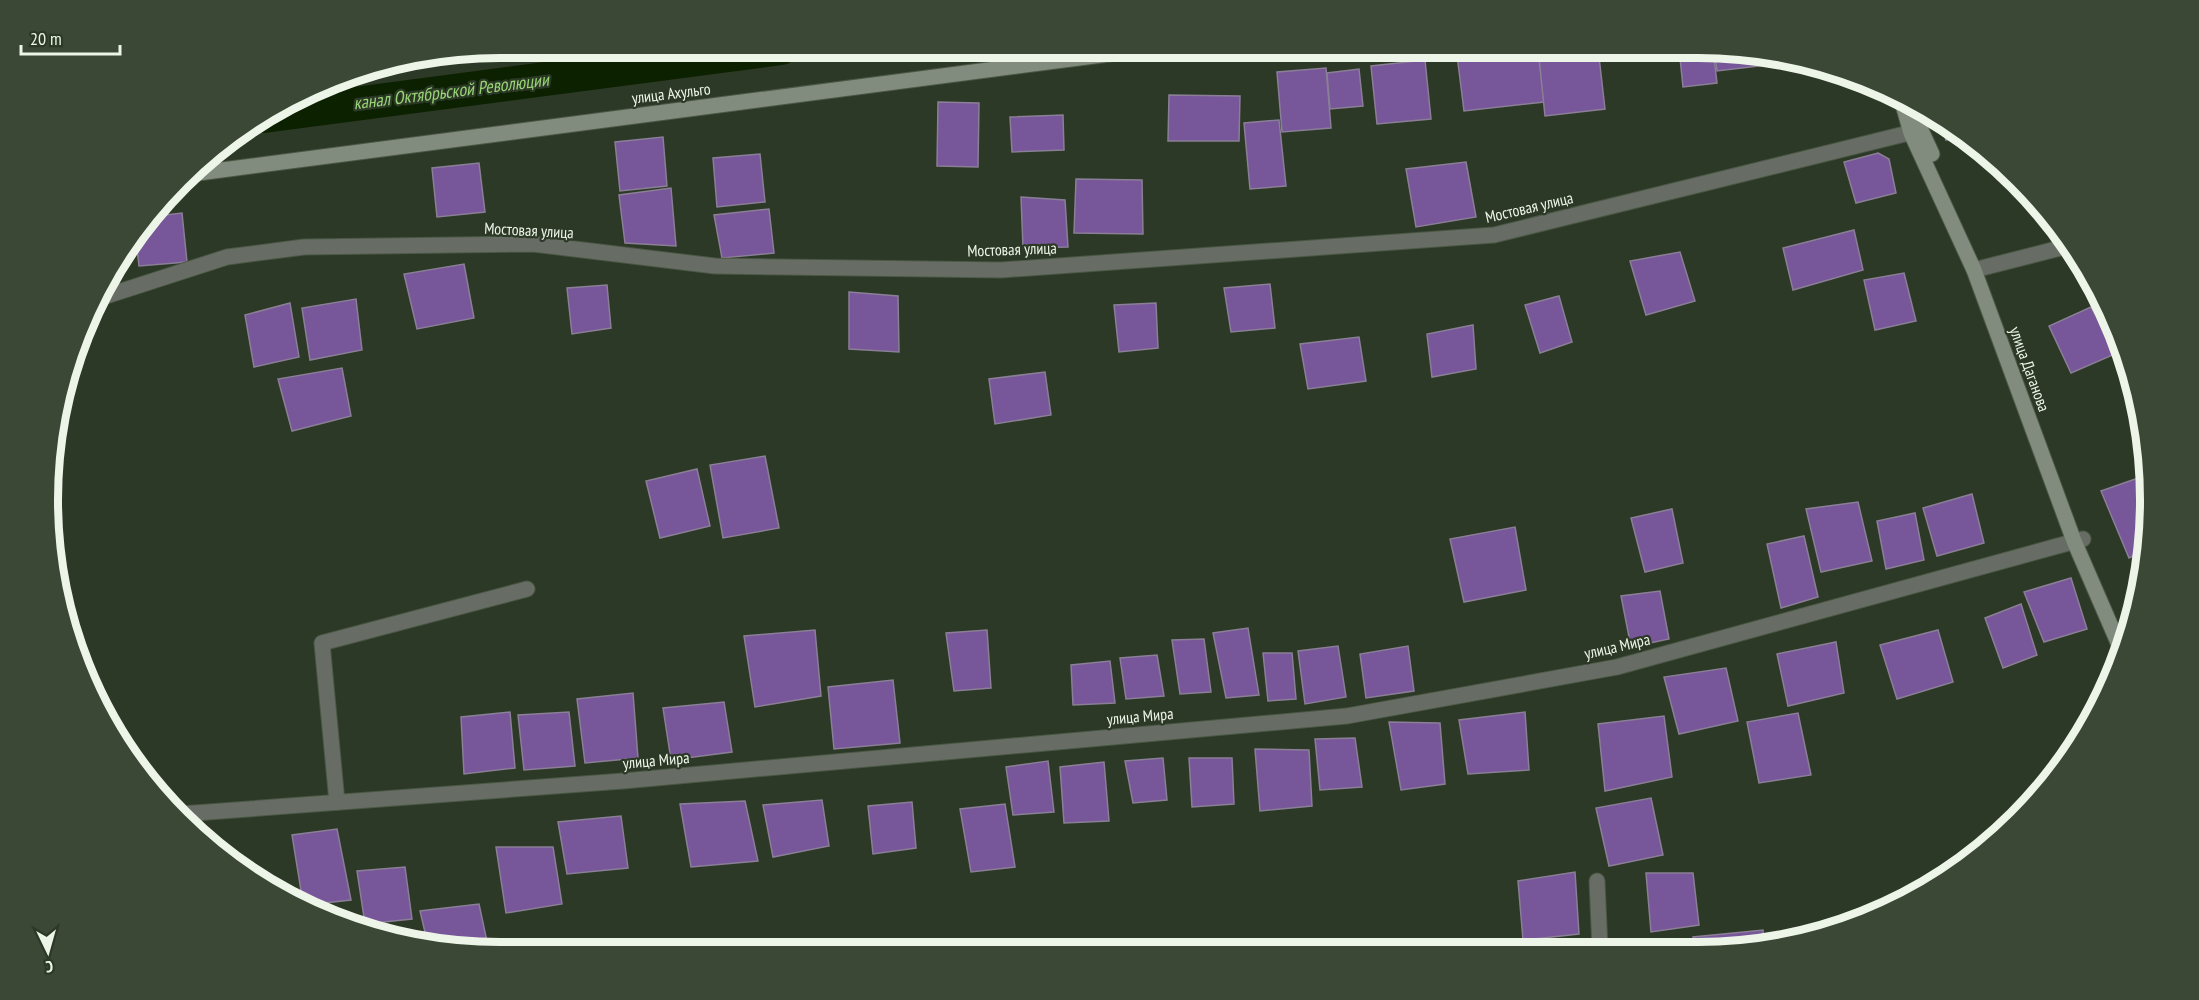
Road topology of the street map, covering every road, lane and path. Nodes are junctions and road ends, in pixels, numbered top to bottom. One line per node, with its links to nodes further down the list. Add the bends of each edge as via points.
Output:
1 (1079, 58): 5 (main road, улица Ахульго)
2 (1907, 111): 4 (main road, улица Даганова)
3 (1915, 116): 4 (main road, улица Даганова)
4 (1916, 132): 7 (main road, улица Даганова); 8 (street, Мостовая улица, via 1494,235 1001,270 715,266 533,244 304,247 227,257)
5 (205, 172)
6 (2061, 248): 7 (street)
7 (1978, 268): 9 (main road, улица Даганова)
8 (109, 295)
9 (2078, 540): 11 (main road, улица Даганова); 12 (main road, улица Даганова); 13 (street, улица Мира, via 1617,667 1347,716 623,781)
10 (527, 589): 13 (street, via 322,643)
11 (2120, 630)
12 (2117, 641)
13 (337, 802): 14 (street, улица Мира)
14 (189, 813)
15 (1597, 881): 16 (street)
16 (1600, 942)

